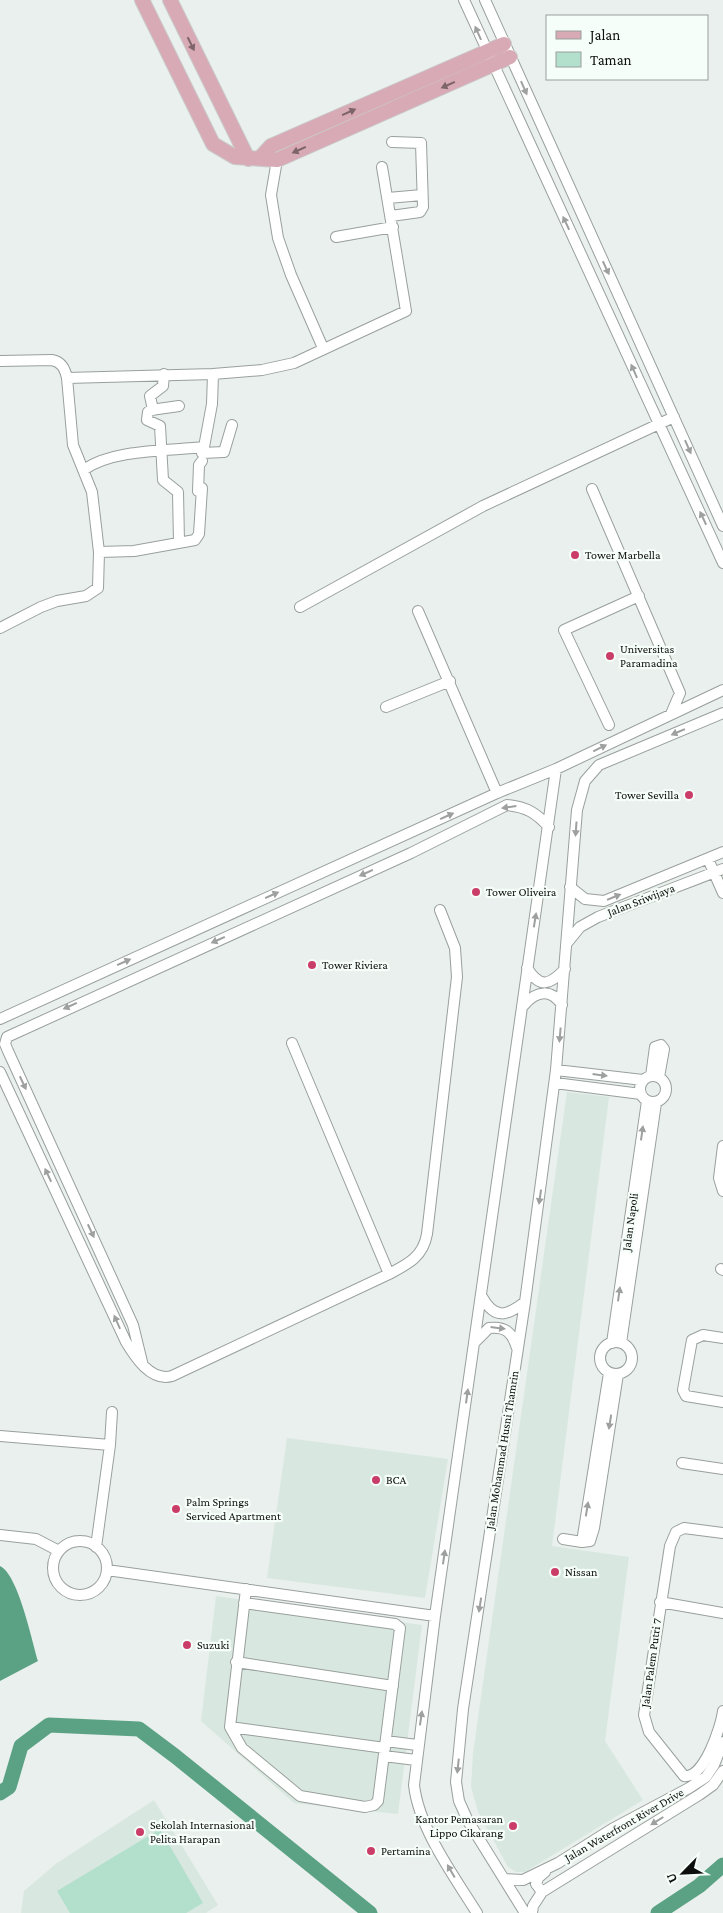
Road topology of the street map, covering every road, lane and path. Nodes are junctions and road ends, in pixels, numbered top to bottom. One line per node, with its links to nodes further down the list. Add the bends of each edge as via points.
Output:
1 (142, 0): 10 (main road, via 213,144 235,157)
2 (170, 0): 10 (main road, one-way to 10)
3 (464, 0): 6 (street, one-way to 3)
4 (485, 0): 5 (street)
5 (504, 44): 6 (main road); 7 (street)
6 (486, 51): 8 (street); 10 (main road, one-way to 6, via 271,146)
7 (510, 57): 8 (main road); 25 (street, one-way to 25)
8 (493, 65): 11 (main road, one-way to 11); 26 (street, one-way to 8)
9 (392, 142): 13 (street, via 421,143)
10 (254, 158): 11 (main road)
11 (277, 160): 18 (street, via 271,195 278,238)
12 (382, 167): 14 (street)
13 (422, 196): 14 (street); 15 (street, via 420,212)
14 (388, 198): 15 (street)
15 (391, 216): 16 (street)
16 (393, 227): 17 (street); 18 (street, via 406,311)
17 (336, 237)
18 (323, 348): 21 (street, via 280,367)
19 (0, 362): 22 (street, via 55,361 63,366)
20 (164, 374): 21 (street); 22 (street); 24 (street, via 163,386 150,396)
21 (213, 374): 29 (street, via 212,404)
22 (67, 378): 30 (street, via 73,445)
23 (179, 406): 24 (street)
24 (153, 410): 28 (street, via 148,412 147,420 160,426)
25 (674, 417): 26 (street); 32 (street, one-way to 32)
26 (658, 424): 35 (street, one-way to 26); 37 (street, via 483,506)
27 (232, 425): 29 (street, via 224,452)
28 (160, 451): 29 (street); 30 (street, via 119,455 94,462); 33 (street, via 164,482 179,494)
29 (203, 456): 33 (street, via 198,491 202,490 199,534 193,541)
30 (85, 469): 34 (street, via 92,492)
31 (592, 489): 36 (street)
32 (723, 526)
33 (179, 542): 34 (street, via 134,551)
34 (99, 552): 39 (street, via 100,584 95,592 49,604)
35 (723, 563)
36 (639, 596): 44 (street, via 680,693); 45 (street, via 564,630)
37 (300, 607)
38 (418, 611): 40 (street)
39 (0, 628)
40 (450, 680): 42 (street); 47 (street)
41 (723, 690): 44 (street)
42 (386, 707)
43 (723, 713): 52 (street, Jalan Mohammad Husni Thamrin, one-way to 52, via 599,765 594,770 585,781 577,810)
44 (671, 714): 46 (street, one-way to 44)
45 (609, 725)
46 (556, 769): 47 (street); 48 (street)
47 (497, 793): 54 (street, one-way to 47)
48 (549, 827): 56 (street, one-way to 56, via 536,812 522,806 506,805 411,853); 58 (street, one-way to 48)
49 (722, 856): 50 (street, Jalan Sriwijaya)
50 (708, 859): 51 (street); 52 (street, Jalan Sriwijaya, one-way to 50, via 585,899 604,901)
51 (718, 874): 53 (street); 57 (street, Jalan Sriwijaya, via 598,917 580,928)
52 (570, 887): 57 (street, Jalan Mohammad Husni Thamrin)
53 (723, 893)
54 (242, 909): 56 (street); 62 (street, one-way to 54)
55 (440, 910): 71 (street, via 455,948 457,977 427,1234 416,1258)
56 (249, 926): 78 (street, one-way to 78, via 17,1030 6,1039 8,1052 133,1325)
57 (567, 944): 59 (street, Jalan Mohammad Husni Thamrin)
58 (527, 968): 59 (street, via 537,981 543,983 554,980); 60 (street)
59 (565, 969): 61 (street, Jalan Mohammad Husni Thamrin)
60 (524, 1005): 61 (street, via 542,993 554,995); 72 (street)
61 (562, 1005): 64 (street, Jalan Mohammad Husni Thamrin, one-way to 64)
62 (0, 1019)
63 (292, 1043): 71 (street)
64 (556, 1070): 66 (street, one-way to 66); 67 (street, Jalan Mohammad Husni Thamrin)
65 (0, 1072): 78 (street, one-way to 65, via 123,1336)
66 (651, 1078): 68 (street, Jalan Napoli, via 640,1087); 68 (street, Jalan Napoli, via 665,1084 666,1092 663,1098)
67 (555, 1083): 68 (street); 73 (street, Jalan Mohammad Husni Thamrin, one-way to 73)
68 (648, 1099): 76 (street, Jalan Napoli)
69 (723, 1146): 70 (street, via 719,1178)
70 (723, 1191)
71 (389, 1274): 78 (street, via 172,1376 156,1376)
72 (482, 1297): 73 (street, via 488,1307 503,1314); 75 (street)
73 (525, 1302): 77 (street, Jalan Mohammad Husni Thamrin)
74 (723, 1338): 80 (street, via 703,1335 692,1340 683,1390 686,1396)
75 (474, 1343): 77 (street, one-way to 77, via 488,1328 498,1326 513,1336); 96 (street, one-way to 75)
76 (617, 1343): 79 (street, Jalan Napoli, via 602,1349 600,1358 602,1366); 79 (street, Jalan Napoli, via 629,1350 632,1359 626,1370)
77 (517, 1349): 107 (street, Jalan Mohammad Husni Thamrin, one-way to 107, via 463,1710 456,1782 459,1801 468,1821)
78 (142, 1363)
79 (613, 1373): 88 (street, Jalan Napoli, via 594,1528 590,1541)
80 (723, 1402)
81 (112, 1412): 83 (street)
82 (0, 1436): 83 (street)
83 (110, 1446): 89 (street)
84 (682, 1463): 85 (street)
85 (723, 1469)
86 (723, 1533): 93 (street, Jalan Palem Putri 7, via 694,1528 676,1532 670,1546)
87 (0, 1535): 90 (street, via 36,1539)
88 (562, 1539)
89 (96, 1547): 90 (street, via 72,1542); 91 (street, via 104,1557)
90 (59, 1551): 91 (street, via 53,1568 58,1585 66,1592 84,1595 92,1592 100,1587)
91 (106, 1570): 92 (street)
92 (246, 1589): 94 (street); 96 (street)
93 (660, 1602): 95 (street); 99 (street, Jalan Palem Putri 7, via 644,1715 648,1732 684,1776 688,1777 700,1768 722,1724)
94 (244, 1603): 97 (street); 98 (street, via 397,1626 400,1632)
95 (723, 1613)
96 (435, 1616): 102 (street, one-way to 96)
97 (236, 1662): 98 (street); 100 (street)
98 (393, 1686): 103 (street)
99 (723, 1711)
100 (230, 1727): 103 (street); 103 (street, via 242,1748 300,1796 365,1806 378,1801)
101 (723, 1742): 106 (street, Jalan Waterfront River Drive, via 706,1777)
102 (418, 1745): 103 (street); 104 (street)
103 (385, 1748): 104 (street)
104 (416, 1760): 109 (street, one-way to 104, via 439,1850 419,1809 414,1785)
105 (723, 1771): 108 (street, Jalan Waterfront River Drive, one-way to 108, via 713,1785 699,1795)
106 (558, 1863): 107 (street, Jalan Waterfront River Drive, via 522,1880); 108 (street, via 538,1878 537,1888)
107 (504, 1879): 110 (street, Jalan Mohammad Husni Thamrin)
108 (542, 1892): 111 (street)
109 (477, 1913)
110 (525, 1913)
111 (532, 1913)

